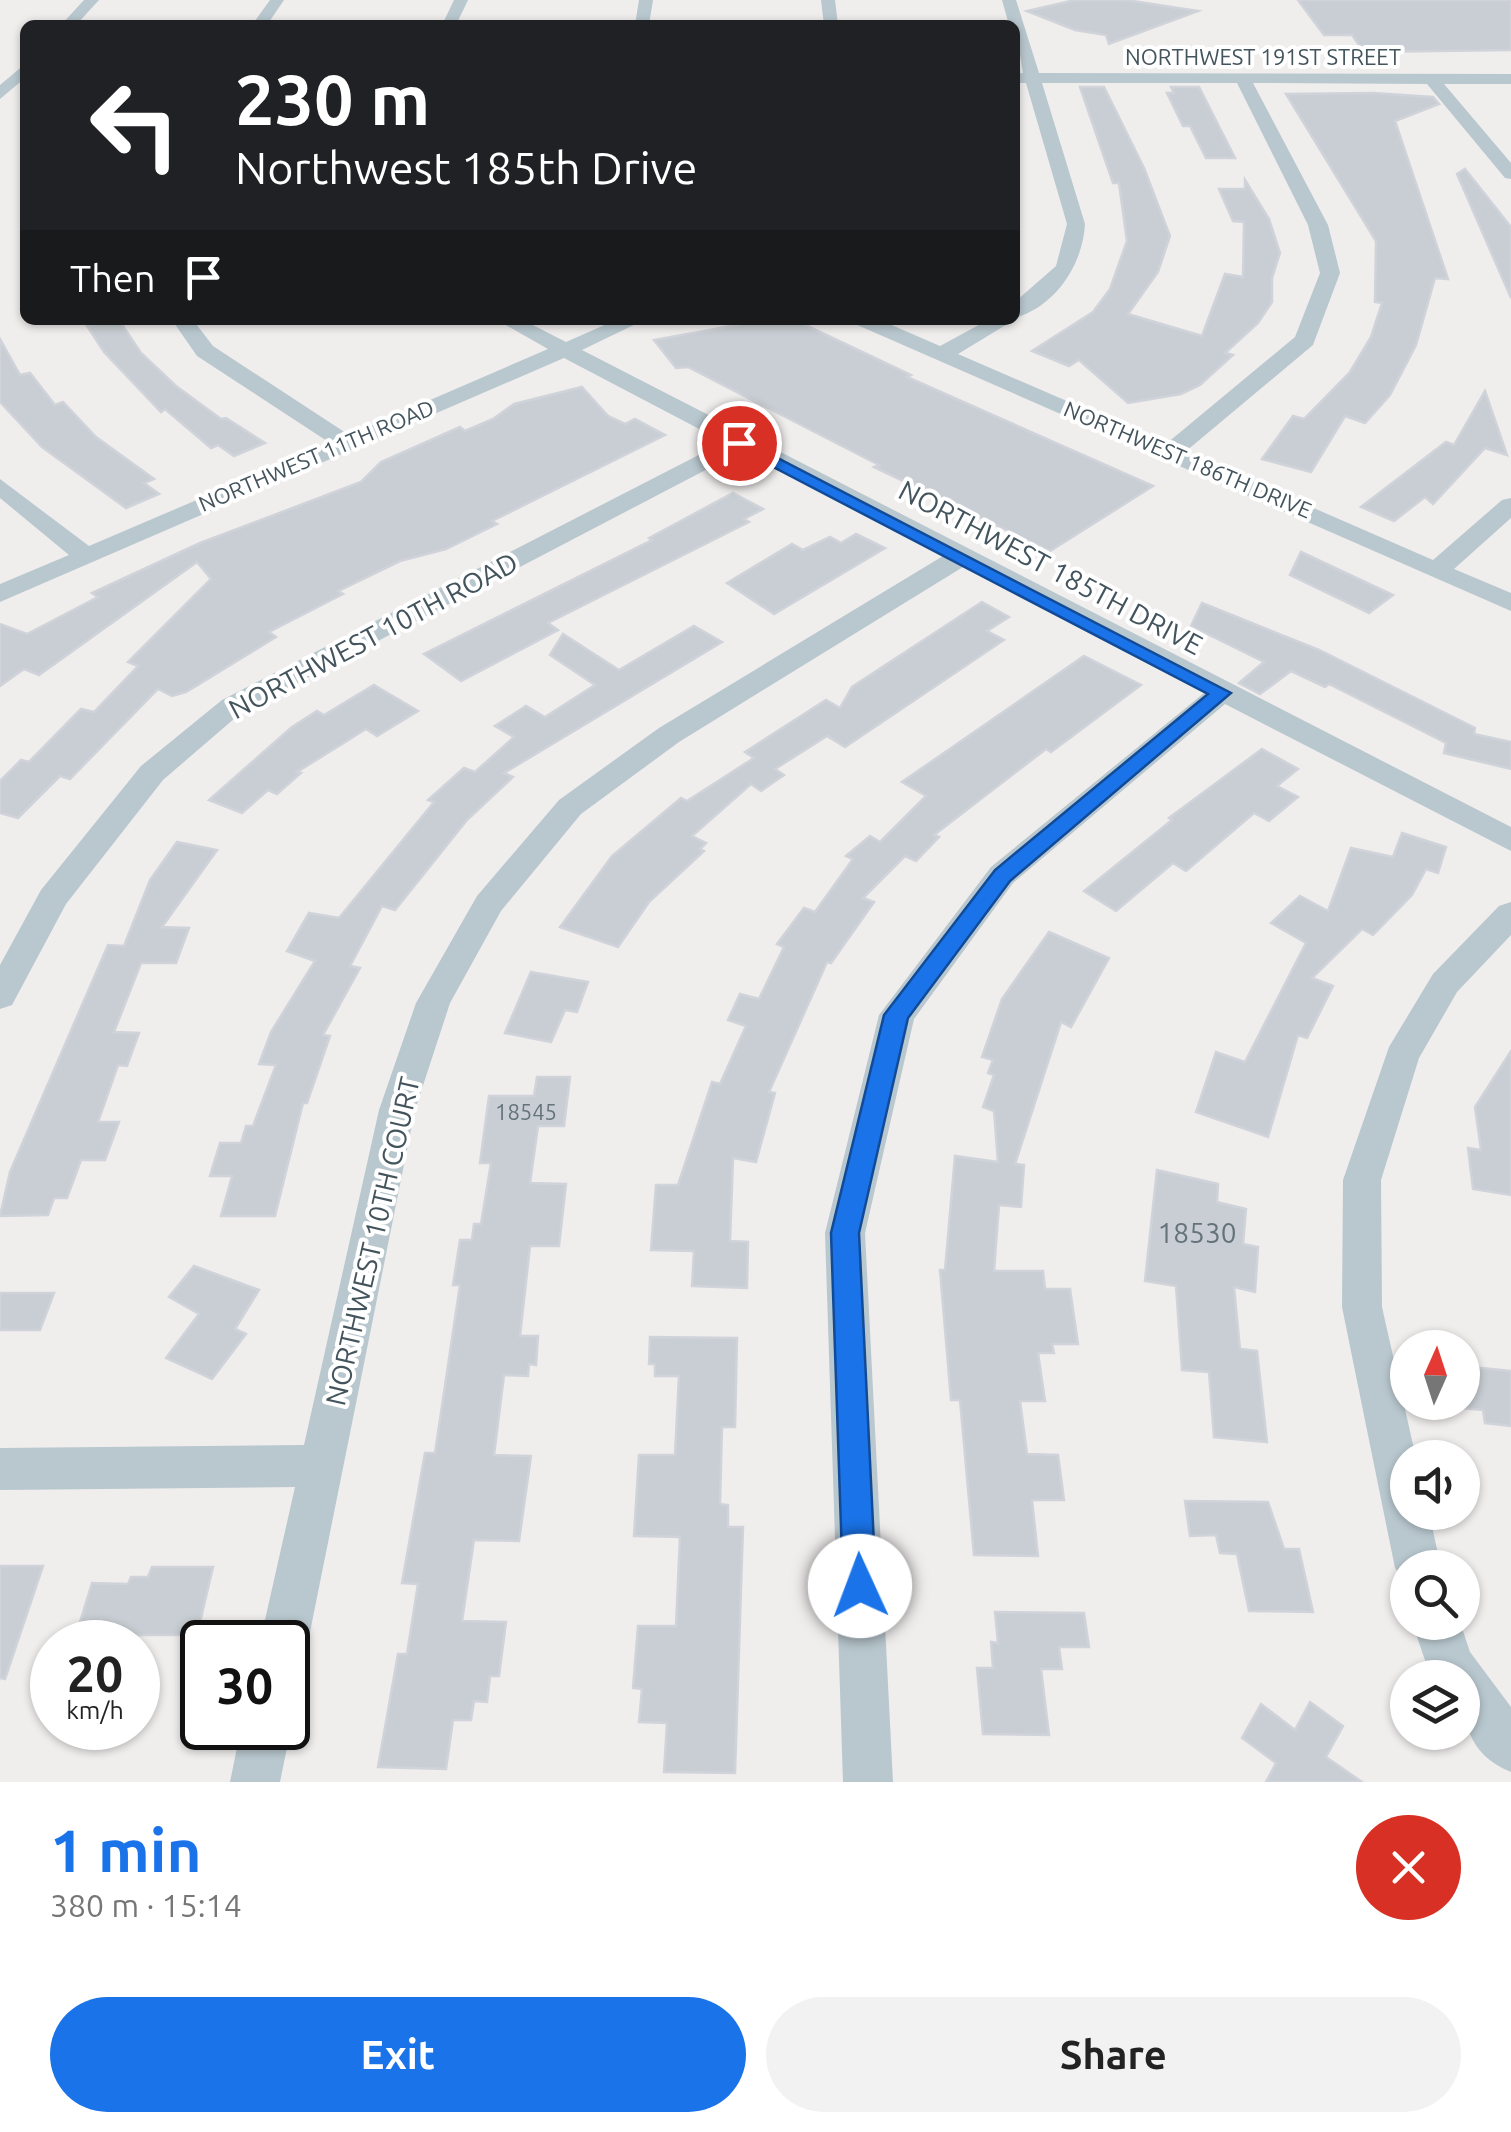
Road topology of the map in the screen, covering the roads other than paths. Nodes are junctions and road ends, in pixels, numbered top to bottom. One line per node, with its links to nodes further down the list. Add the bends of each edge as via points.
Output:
1 (92, 0): 2 (street)
2 (73, 20)
3 (1020, 33): 6 (street)
4 (20, 76): 10 (street)
5 (1020, 78): 6 (street, NORTHWEST 191ST STREET)
6 (1035, 78): 7 (street, NORTHWEST 191ST STREET); 12 (street, via 1076,224 1075,251 1060,278)
7 (1242, 78): 8 (street, NORTHWEST 191ST STREET); 22 (street, via 1318,225 1330,274 1305,340)
8 (1432, 78): 9 (street, NORTHWEST 191ST STREET); 11 (street)
9 (1511, 79)
10 (0, 94)
11 (1511, 174)
12 (1020, 308)
13 (186, 325): 20 (street, via 206,350)
14 (516, 325): 18 (street, NORTHWEST 185TH DRIVE)
15 (622, 325): 18 (street, NORTHWEST 11TH ROAD)
16 (874, 325): 19 (street, NORTHWEST 186TH DRIVE)
17 (995, 325): 19 (street)
18 (562, 349): 20 (street, NORTHWEST 11TH ROAD); 21 (street, NORTHWEST 185TH DRIVE)
19 (941, 354): 22 (street, NORTHWEST 186TH DRIVE)
20 (345, 442): 25 (street, NORTHWEST 11TH ROAD)
21 (739, 443): 26 (street, NORTHWEST 185TH DRIVE); 33 (street, NORTHWEST 10TH ROAD, via 232,706 152,773 52,898)
22 (1172, 451): 27 (street, NORTHWEST 186TH DRIVE)
23 (0, 486): 25 (street)
24 (1511, 505): 27 (street)
25 (84, 554): 28 (street, NORTHWEST 11TH ROAD)
26 (962, 556): 30 (street, NORTHWEST 185TH DRIVE); 34 (street, NORTHWEST 10TH COURT, via 669,735 570,808 489,904 433,1004 397,1110)
27 (1438, 569): 29 (street, NORTHWEST 186TH DRIVE)
28 (0, 594)
29 (1511, 602)
30 (1221, 693): 31 (street, NORTHWEST 185TH DRIVE); 42 (street, via 1002,875 897,1015 845,1233)
31 (1511, 840)
32 (1511, 914): 36 (street, via 1444,983 1410,1042 1362,1180 1362,1307)
33 (0, 996)
34 (321, 1466): 35 (street); 37 (street, NORTHWEST 10TH COURT)
35 (0, 1469)
36 (1414, 1550)
37 (289, 1620)
38 (1480, 1706): 39 (street)
39 (1511, 1747)
40 (262, 1750): 41 (street)
41 (255, 1782)
42 (868, 1782)

